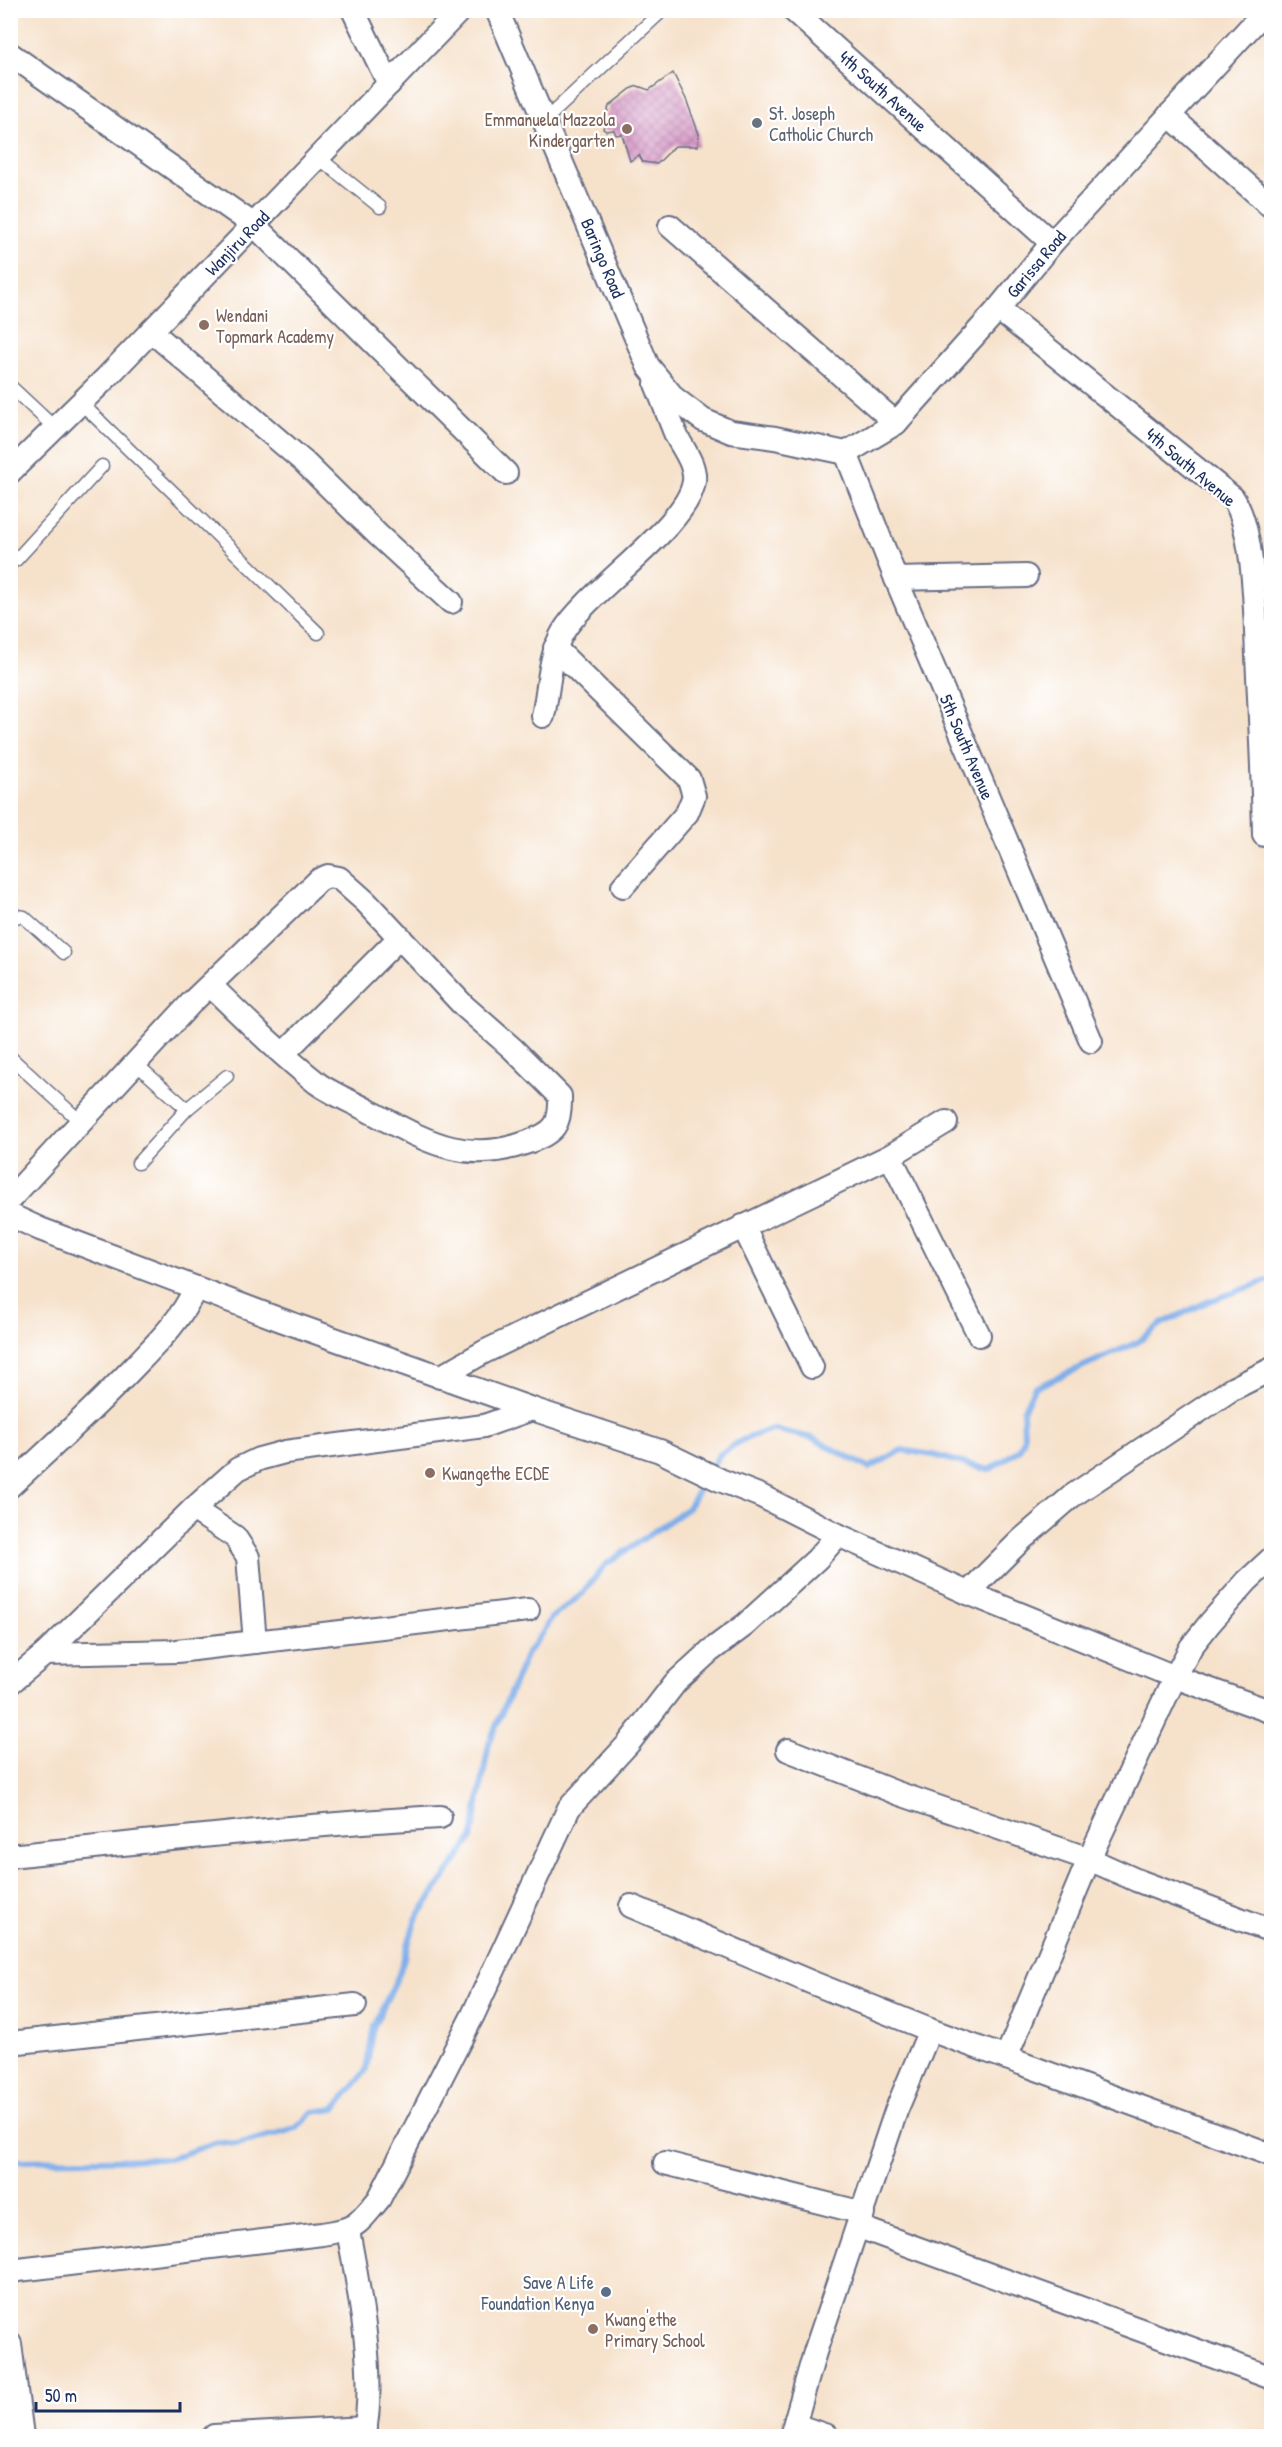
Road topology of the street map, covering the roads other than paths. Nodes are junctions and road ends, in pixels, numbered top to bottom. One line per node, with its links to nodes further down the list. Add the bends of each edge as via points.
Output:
1 (353, 10): 8 (street)
2 (460, 10): 8 (street, Wanjiru Road)
3 (497, 10): 10 (street, Baringo Road)
4 (663, 10): 10 (lane)
5 (794, 10): 16 (street, 4th South Avenue)
6 (1266, 10): 9 (street, Garissa Road)
7 (10, 54): 14 (street)
8 (389, 84): 11 (street, Wanjiru Road)
9 (1169, 116): 13 (street); 16 (street, Garissa Road)
10 (545, 120): 19 (street, Baringo Road)
11 (319, 158): 12 (lane); 14 (street, Wanjiru Road)
12 (380, 207)
13 (1272, 207)
14 (254, 225): 18 (street, Wanjiru Road); 27 (street)
15 (670, 226): 22 (street)
16 (1052, 243): 17 (street, Garissa Road)
17 (998, 309): 22 (street, Garissa Road); 32 (street, 4th South Avenue, via 1233,498 1242,512)
18 (151, 331): 21 (street, Wanjiru Road); 31 (street, via 304,462)
19 (648, 366): 24 (street, Baringo Road, via 674,398 702,420 730,432); 34 (street, via 693,468 690,495 671,521 564,630)
20 (10, 386): 23 (lane)
21 (81, 403): 23 (street, Wanjiru Road); 33 (lane)
22 (896, 423): 24 (street, Garissa Road)
23 (55, 428): 26 (street, Wanjiru Road)
24 (846, 453): 30 (street, 5th South Avenue)
25 (102, 466): 28 (lane)
26 (10, 472)
27 (506, 473)
28 (10, 563)
29 (1026, 576): 30 (street)
30 (896, 579): 42 (street, 5th South Avenue)
31 (451, 602)
32 (1263, 611): 36 (street, 4th South Avenue)
33 (318, 633)
34 (555, 648): 35 (street); 37 (street, via 689,779 693,796 687,813)
35 (543, 716)
36 (1264, 835)
37 (623, 886)
38 (10, 915): 40 (lane, via 24,917)
39 (400, 937): 41 (street, via 339,878 328,876 319,880); 43 (street); 43 (street, via 464,1006 560,1096 561,1115 554,1128 509,1149 473,1152 447,1148 320,1085)
40 (64, 952)
41 (210, 985): 43 (street); 45 (street)
42 (1091, 1041)
43 (283, 1054)
44 (10, 1057): 48 (lane)
45 (135, 1063): 47 (lane); 48 (street)
46 (227, 1076): 47 (lane)
47 (187, 1109): 51 (lane)
48 (81, 1122): 52 (street)
49 (946, 1122): 50 (street)
50 (890, 1156): 54 (street); 56 (street)
51 (138, 1163)
52 (10, 1199)
53 (10, 1215): 55 (street)
54 (743, 1226): 57 (street); 59 (street)
55 (195, 1289): 59 (street); 61 (street, via 171,1329 92,1411)
56 (979, 1335)
57 (812, 1367)
58 (1272, 1369): 65 (street, via 1232,1389 1072,1496)
59 (440, 1377): 60 (street)
60 (532, 1409): 62 (street, via 484,1426 285,1452 259,1459 238,1469); 63 (street, via 660,1450)
61 (10, 1486)
62 (193, 1509): 67 (street, via 235,1537 248,1557); 68 (street)
63 (838, 1535): 65 (street); 85 (street, via 745,1625 675,1683 628,1744 569,1808 473,2015 379,2199)
64 (1272, 1558): 69 (street, via 1210,1623)
65 (968, 1593): 69 (street)
66 (528, 1610): 67 (street)
67 (255, 1642): 68 (street, via 177,1651)
68 (45, 1654): 70 (street)
69 (1175, 1677): 71 (street); 75 (street)
70 (10, 1683)
71 (1272, 1712)
72 (788, 1750): 75 (street, via 897,1793)
73 (440, 1817): 74 (street)
74 (10, 1856)
75 (1089, 1859): 77 (street); 81 (street)
76 (631, 1906): 79 (street)
77 (1272, 1931)
78 (356, 2005): 80 (street)
79 (930, 2030): 81 (street); 84 (street, via 896,2111)
80 (10, 2043)
81 (1006, 2058): 82 (street)
82 (1272, 2155)
83 (664, 2163): 84 (street)
84 (861, 2220): 88 (street); 89 (street, via 815,2352)
85 (348, 2230): 86 (street); 90 (street, via 363,2317 369,2403)
86 (10, 2271)
87 (10, 2344): 91 (street)
88 (1272, 2378)
89 (793, 2431): 93 (street)
90 (365, 2432): 92 (street)
91 (22, 2436)
92 (214, 2436)
93 (827, 2436)

